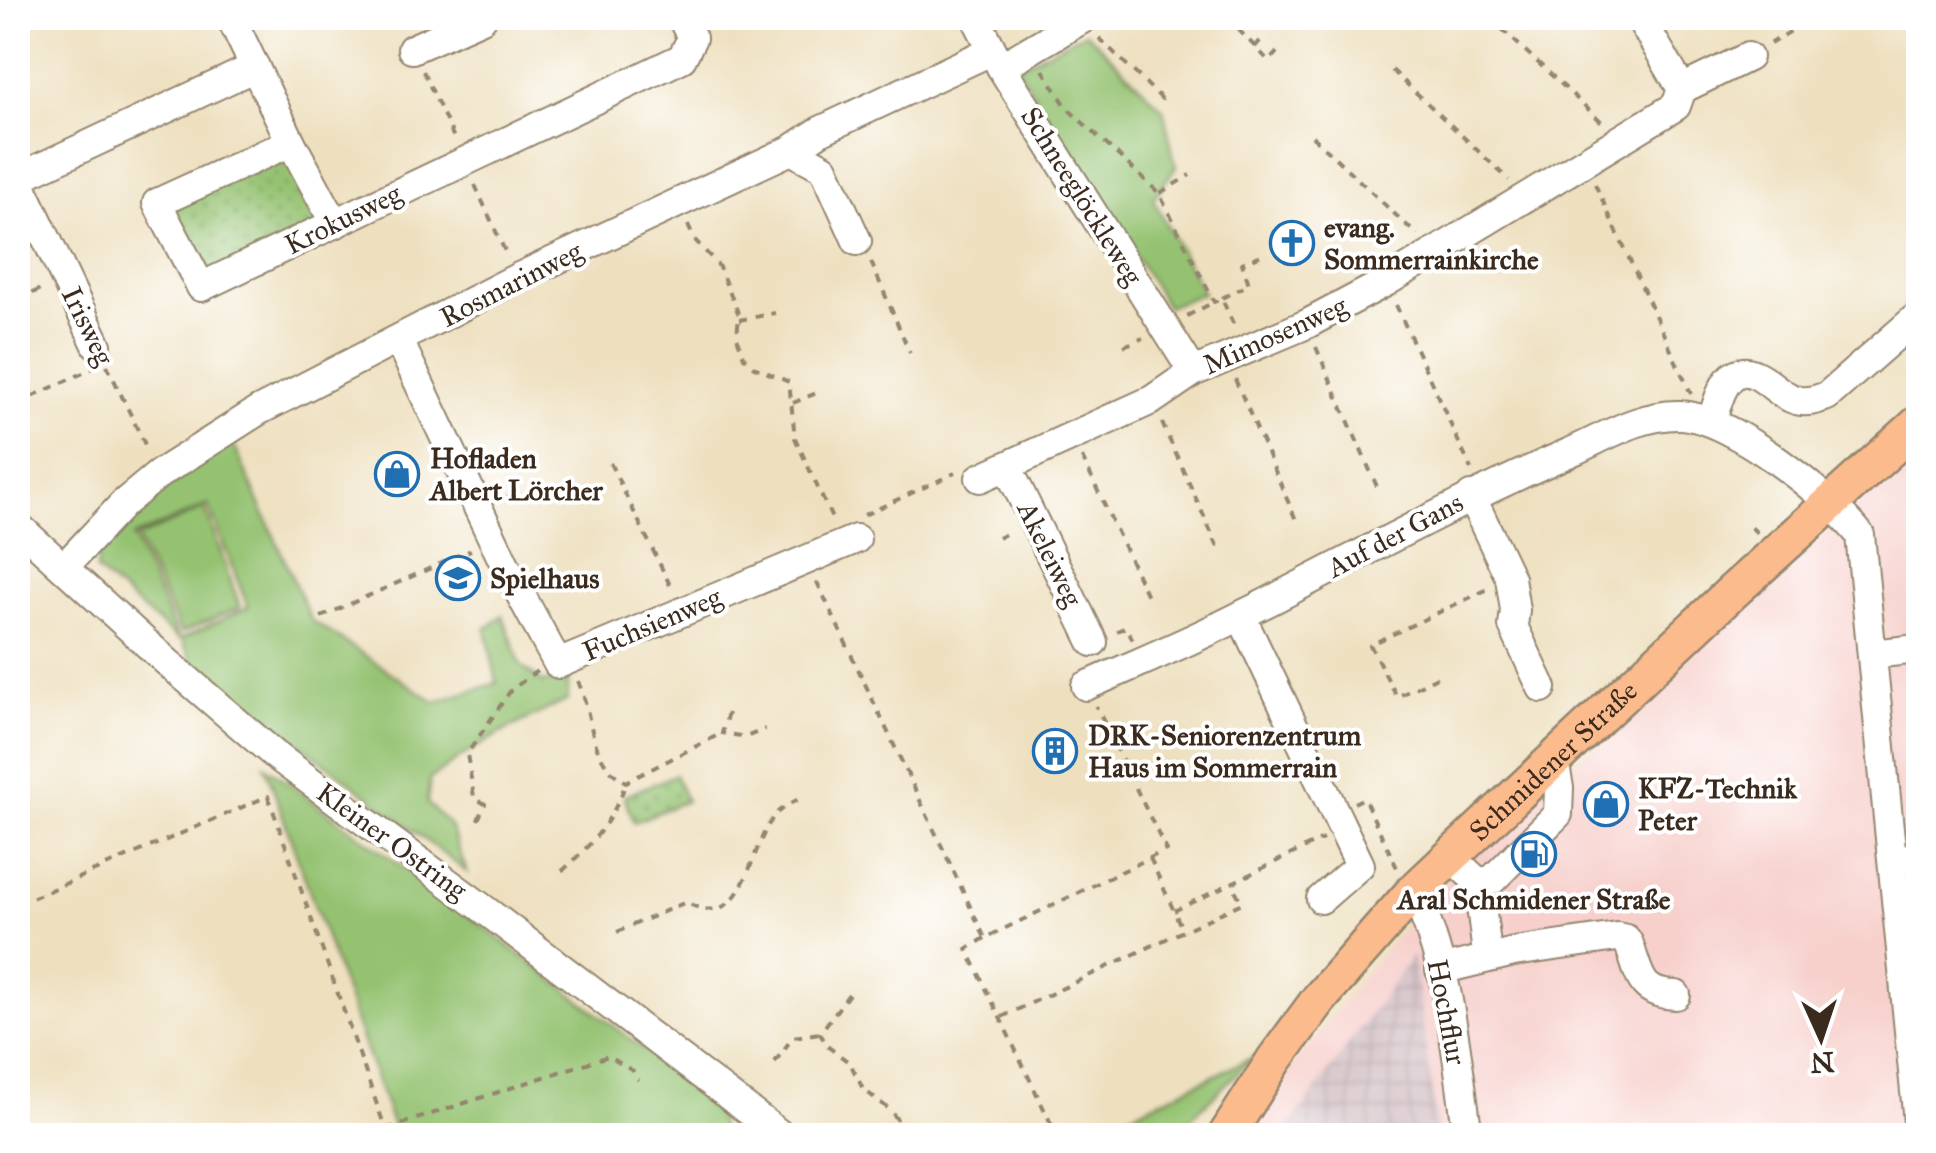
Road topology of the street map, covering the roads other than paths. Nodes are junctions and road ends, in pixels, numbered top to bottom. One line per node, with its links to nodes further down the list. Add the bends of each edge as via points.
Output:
1 (230, 18): 10 (street)
2 (482, 18): 7 (street)
3 (976, 18): 9 (street, Schneeglöckleweg)
4 (1640, 18): 11 (street)
5 (1082, 19): 9 (street, Rosmarinweg, via 1030,49)
6 (687, 28): 15 (street, Krokusweg, via 682,58)
7 (412, 49)
8 (1748, 57): 11 (street, Mimosenweg)
9 (996, 59): 13 (street, Rosmarinweg, via 820,131); 20 (street, Schneeglöckleweg)
10 (255, 68): 12 (street); 14 (street)
11 (1682, 89): 20 (street, Mimosenweg, via 1676,106 1386,282)
12 (291, 142): 15 (street); 15 (street, Krokusweg, via 157,202 202,286)
13 (791, 150): 16 (street, via 824,168); 18 (street, Rosmarinweg)
14 (18, 178): 19 (street, Irisweg)
15 (335, 224)
16 (857, 240)
17 (1918, 316): 21 (street, via 1827,396 1812,401 1782,394 1744,372 1730,378)
18 (399, 341): 30 (street, Fuchsienweg, via 494,540 562,662); 31 (street, Rosmarinweg, via 258,411 159,474)
19 (102, 354)
20 (1193, 372): 24 (street, Mimosenweg, via 1152,400)
21 (1707, 420): 26 (street, Auf der Gans, via 1677,414 1646,419); 27 (street, Auf der Gans, via 1749,439)
22 (1918, 424): 23 (main road, Schmidener Straße)
23 (1876, 462): 27 (main road, Schmidener Straße); 29 (street, via 1862,494)
24 (1007, 466): 25 (street, Mimosenweg); 33 (street, Akeleiweg)
25 (980, 478)
26 (1476, 494): 32 (street, Auf der Gans); 36 (street, via 1510,578 1513,626)
27 (1828, 504): 29 (street, Auf der Gans); 38 (main road, Schmidener Straße)
28 (18, 526): 31 (street, Kleiner Ostring)
29 (1860, 535): 35 (street)
30 (850, 541)
31 (64, 568): 49 (street, Kleiner Ostring, via 276,755)
32 (1240, 616): 37 (street, Auf der Gans); 43 (street, via 1360,865)
33 (1093, 642)
34 (1918, 649): 35 (street)
35 (1872, 654): 40 (street)
36 (1542, 688)
37 (1091, 696)
38 (1554, 760): 39 (main road, Schmidener Straße); 42 (street, via 1558,814 1492,880)
39 (1450, 855): 41 (main road, Schmidener Straße); 42 (street)
40 (1906, 858): 47 (street)
41 (1406, 881): 45 (street, Hochflur, via 1427,918); 50 (main road, Schmidener Straße)
42 (1478, 882): 44 (street)
43 (1320, 899)
44 (1486, 946)
45 (1440, 970): 46 (street, via 1617,936 1629,944 1646,988); 51 (street, Hochflur)
46 (1676, 995)
47 (1917, 1084): 48 (street)
48 (1918, 1122)
49 (782, 1136)
50 (1226, 1136)
51 (1468, 1136)

